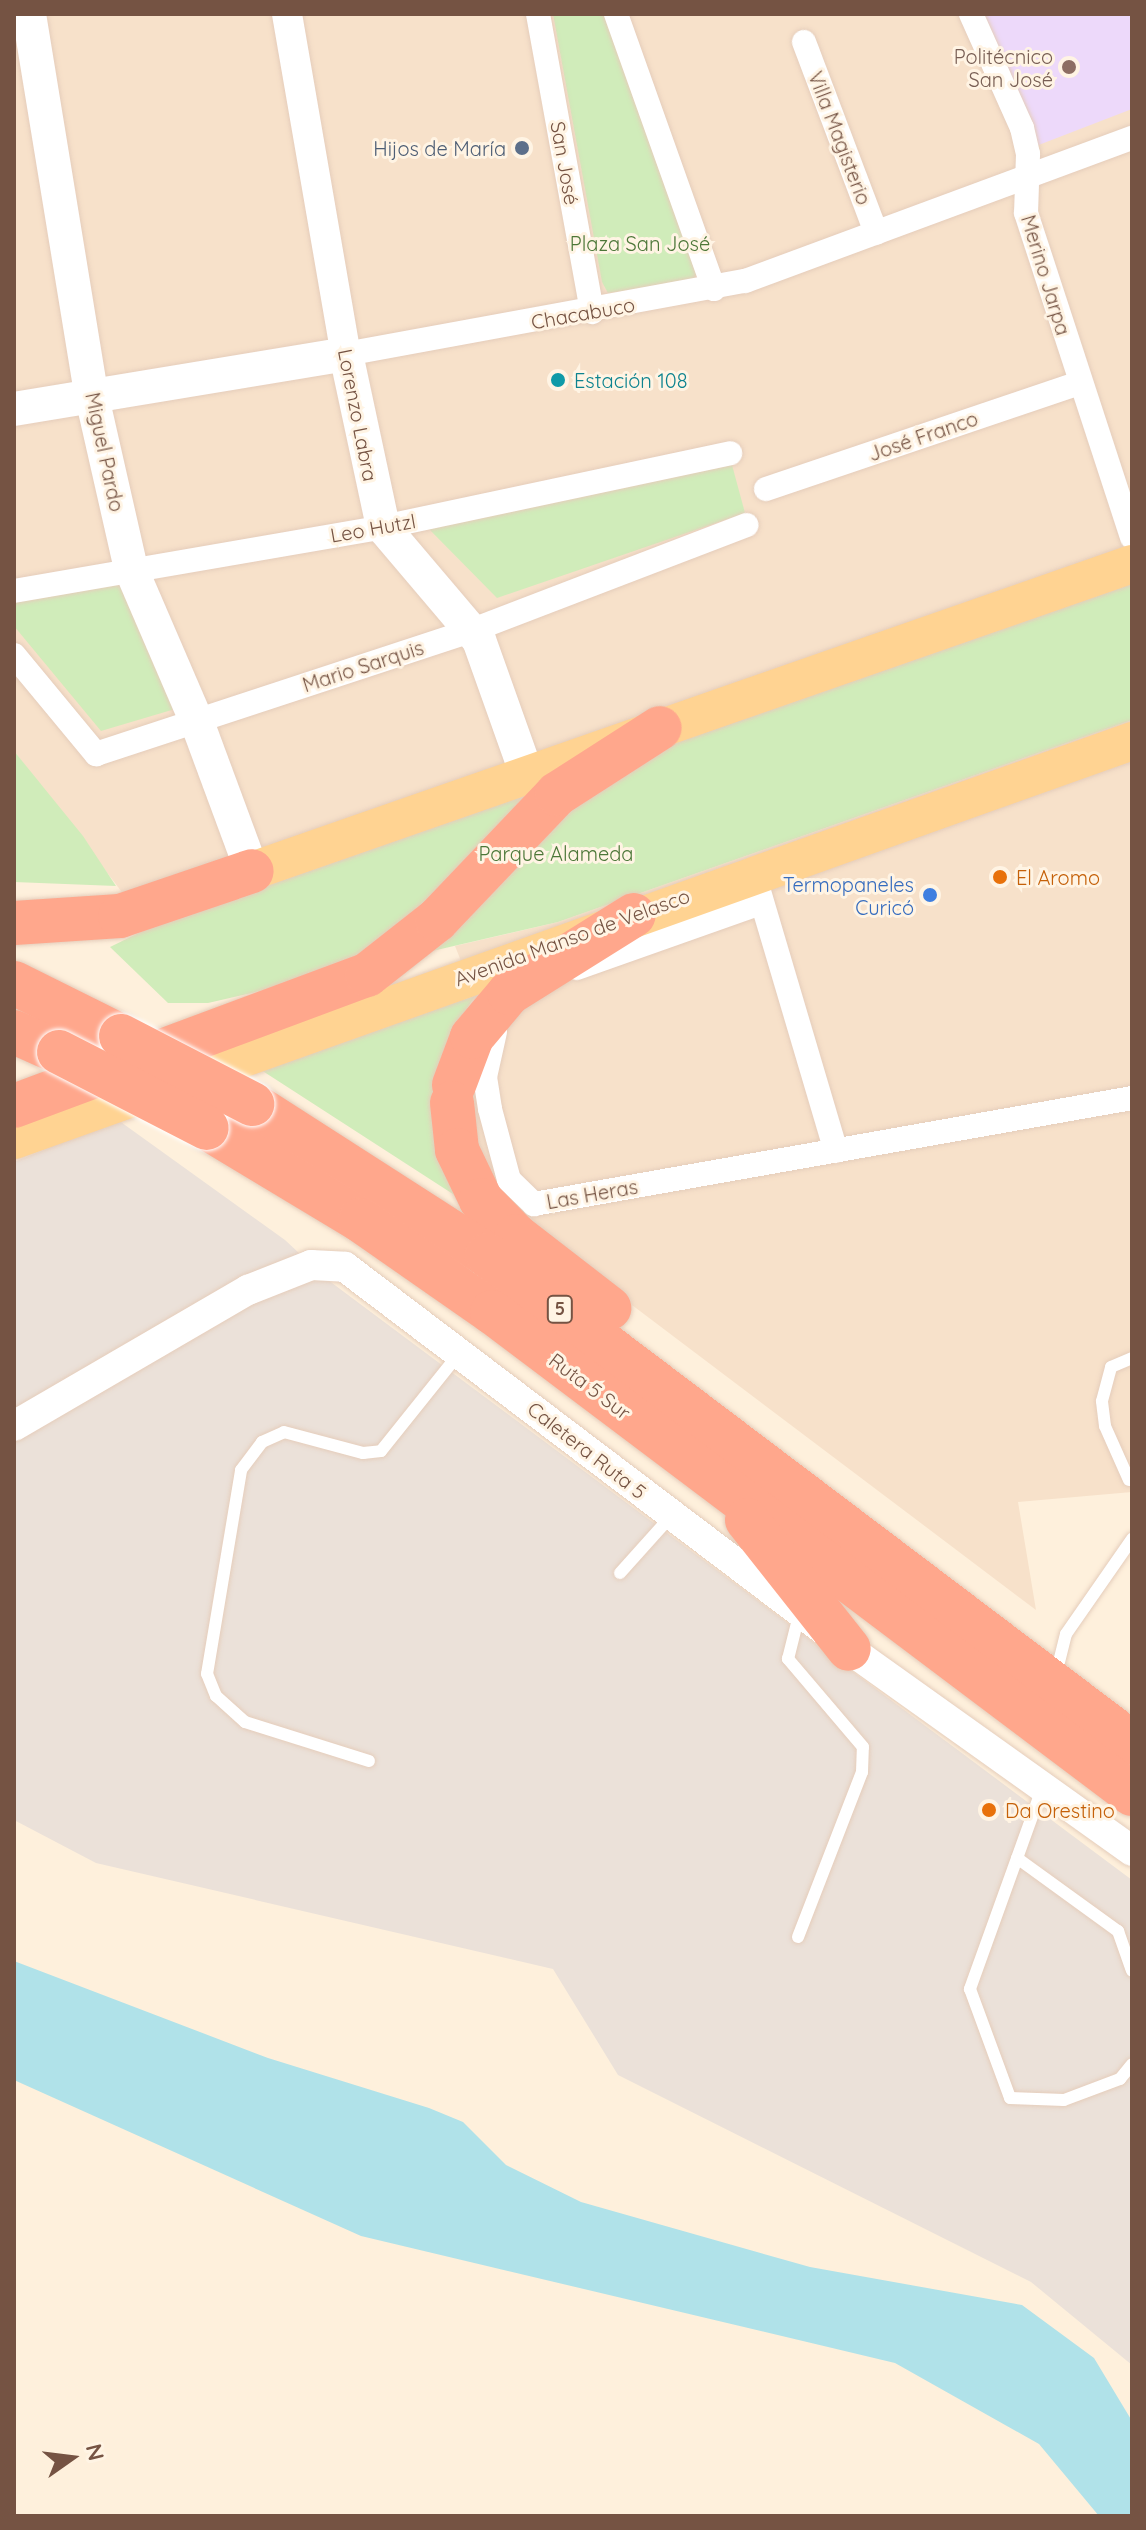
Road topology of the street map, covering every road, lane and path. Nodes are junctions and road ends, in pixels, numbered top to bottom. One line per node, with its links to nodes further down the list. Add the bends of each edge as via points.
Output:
1 (29, 14): 14 (main road, Miguel Pardo)
2 (287, 14): 12 (street, Lorenzo Labra)
3 (538, 14): 11 (street, San José)
4 (616, 14): 10 (street)
5 (971, 14): 8 (street, Merino Jarpa, via 1022,128 1028,154)
6 (804, 42): 9 (street, Villa Magisterio)
7 (1132, 138): 8 (street, Chacabuco)
8 (1024, 179): 9 (street, Chacabuco); 13 (street, Merino Jarpa, via 1026,213)
9 (876, 233): 10 (street, Chacabuco)
10 (714, 289): 11 (street, Chacabuco)
11 (592, 312): 12 (street, Chacabuco)
12 (346, 354): 14 (main road, Chacabuco); 19 (main road, Lorenzo Labra)
13 (1080, 383): 17 (street, José Franco); 20 (street, Merino Jarpa)
14 (92, 397): 15 (main road, Chacabuco); 22 (main road, Miguel Pardo)
15 (14, 409)
16 (730, 453): 19 (street, Leo Hutzl)
17 (766, 489)
18 (747, 525): 24 (street, Mario Sarquis)
19 (383, 527): 22 (street, Leo Hutzl); 24 (main road, Lorenzo Labra)
20 (1132, 537)
21 (1132, 564): 27 (main road)
22 (131, 569): 23 (street, Leo Hutzl); 26 (main road, Miguel Pardo)
23 (14, 591)
24 (473, 630): 26 (street, Mario Sarquis); 29 (main road, Lorenzo Labra)
25 (14, 655): 26 (street, Mario Sarquis, via 96,754)
26 (197, 722): 30 (main road, Miguel Pardo)
27 (660, 728): 29 (highway, via 582,774)
28 (1132, 741): 31 (main road, Avenida Manso de Velasco)
29 (533, 792): 30 (main road); 37 (highway, via 437,920 367,975)
30 (252, 871): 33 (highway, via 120,916)
31 (758, 888): 32 (main road, Avenida Manso de Velasco); 39 (street); 39 (street, Las Heras, via 545,980 505,1014 486,1060 487,1093 509,1180 534,1204)
32 (634, 915): 38 (main road, Avenida Manso de Velasco); 46 (highway, via 509,993 472,1037 453,1094 462,1164 499,1221 675,1360)
33 (14, 923)
34 (14, 983): 46 (highway, 5, bridge, via 252,1104 487,1255)
35 (14, 1032): 43 (highway, Ruta 5 Sur / 5, bridge, via 207,1128 417,1259)
36 (1132, 1098): 39 (street, Las Heras)
37 (14, 1106)
38 (14, 1140)
39 (836, 1151)
40 (460, 1353): 42 (street, Caletera Ruta 5, via 353,1272 311,1265 234,1297); 45 (street, Caletera Ruta 5); 53 (lane, via 381,1451 363,1453 284,1432 262,1442 241,1470 207,1674 216,1696 245,1722)
41 (1132, 1358): 44 (lane, via 1111,1367 1102,1401 1105,1426)
42 (14, 1426)
43 (710, 1476): 50 (highway); 55 (highway, Ruta 5 Sur / 5)
44 (1129, 1480)
45 (672, 1515): 48 (lane); 49 (street, Caletera Ruta 5)
46 (856, 1533): 51 (highway, 5)
47 (1132, 1539): 51 (lane, via 1066,1634)
48 (620, 1573)
49 (799, 1611): 50 (street, Caletera Ruta 5); 58 (lane, via 788,1659 863,1747 862,1772)
50 (849, 1649): 54 (street, Caletera Ruta 5)
51 (1053, 1685): 52 (highway, 5)
52 (1132, 1743)
53 (369, 1761)
54 (1043, 1784): 56 (street, Caletera Ruta 5); 57 (lane)
55 (1132, 1794)
56 (1132, 1851)
57 (1017, 1858): 59 (lane, via 1118,1931); 60 (lane, via 970,1989 1010,2098 1064,2100 1120,2079)
58 (798, 1937)
59 (1132, 1971)
60 (1132, 2064)

